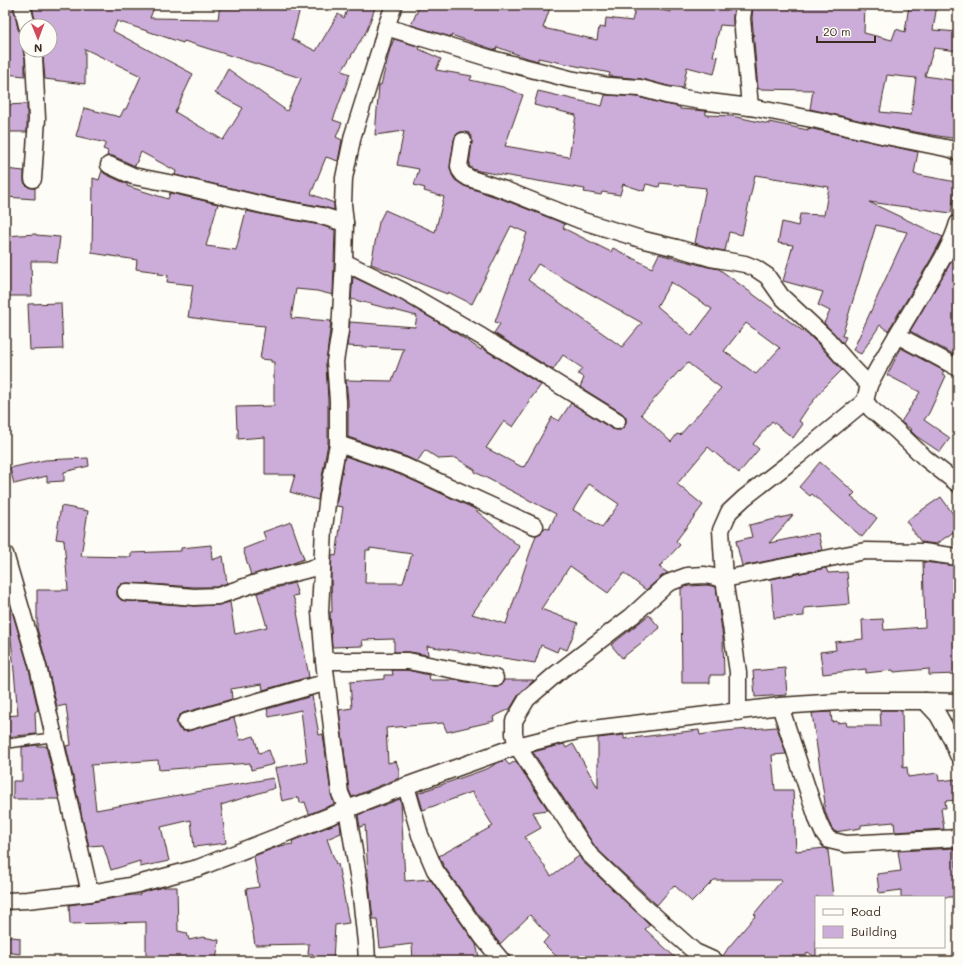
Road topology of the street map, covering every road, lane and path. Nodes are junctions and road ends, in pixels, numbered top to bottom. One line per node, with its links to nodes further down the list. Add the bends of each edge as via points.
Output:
1 (22, 5): 4 (street)
2 (394, 5): 5 (street)
3 (744, 5): 7 (street, via 742,18)
4 (25, 18)
5 (386, 27): 7 (street, via 570,79 640,88 680,98); 13 (street, via 362,102 344,178)
6 (34, 58): 11 (street, via 37,119)
7 (750, 108): 9 (street, via 817,120)
8 (463, 141): 17 (street, via 459,166 463,174 469,178 608,229 755,268 767,276 781,296 827,339)
9 (958, 152)
10 (109, 166): 13 (street, via 133,176)
11 (32, 179)
12 (958, 222): 15 (street, via 942,260)
13 (345, 223): 14 (street)
14 (344, 262): 19 (street, via 403,291 482,337); 20 (street, via 340,331 335,362)
15 (897, 335): 16 (street); 17 (street)
16 (958, 368)
17 (870, 385): 18 (street)
18 (865, 402): 21 (street, via 925,458); 26 (street, via 729,512 721,530)
19 (617, 421)
20 (338, 444): 22 (street, via 404,466); 25 (street, via 328,496)
21 (958, 484)
22 (535, 526)
23 (5, 554): 36 (street, via 38,667)
24 (958, 557): 26 (street, via 923,552 865,551)
25 (322, 566): 27 (street, via 268,579 218,596 194,597); 28 (street, via 320,612)
26 (724, 579): 34 (street, via 738,672); 38 (street, via 705,575 687,576 668,583 632,616 527,699 514,721)
27 (126, 592)
28 (324, 661): 29 (street, via 408,662); 30 (street)
29 (495, 678)
30 (326, 683): 35 (street); 41 (street, via 340,793)
31 (925, 701): 32 (street); 33 (street, via 854,701); 39 (street, via 938,715)
32 (958, 702)
33 (780, 706): 34 (street); 42 (street, via 818,821 829,840 846,844)
34 (738, 712): 38 (street, via 577,730)
35 (186, 722)
36 (54, 737): 37 (lane); 43 (street)
37 (5, 744)
38 (516, 746): 40 (street); 47 (street, via 589,854 695,952)
39 (958, 755)
40 (406, 786): 41 (street); 46 (street, via 420,835 434,870)
41 (347, 809): 43 (street, via 198,868 134,885); 45 (street, via 360,887)
42 (958, 838)
43 (90, 893): 44 (street)
44 (5, 901)
45 (367, 961)
46 (502, 961)
47 (715, 961)

